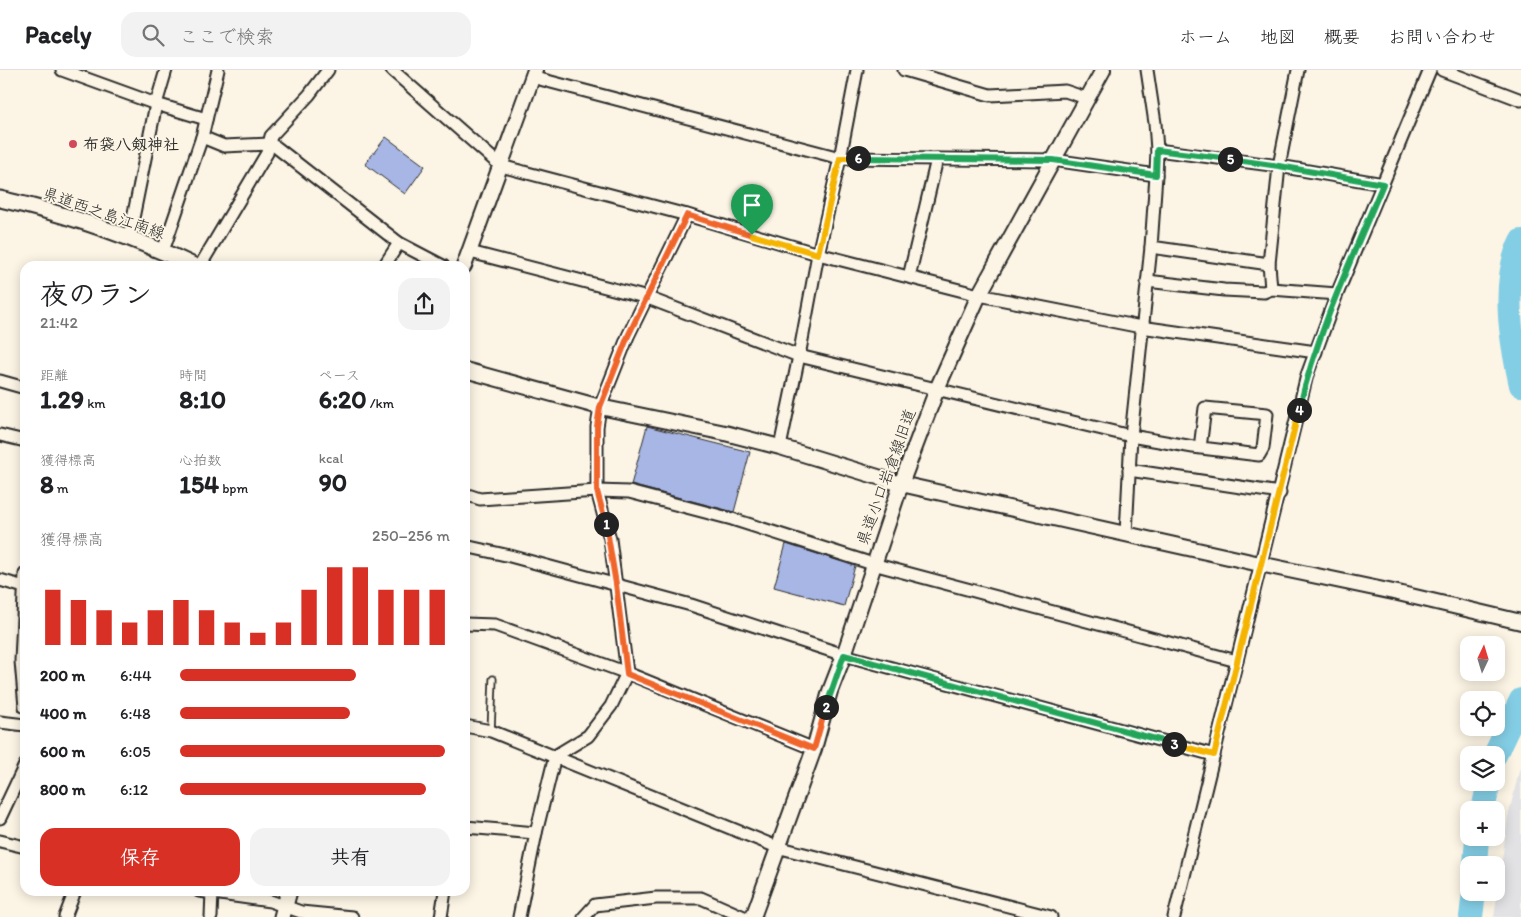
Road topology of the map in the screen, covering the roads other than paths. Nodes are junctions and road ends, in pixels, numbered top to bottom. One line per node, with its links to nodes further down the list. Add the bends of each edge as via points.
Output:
1 (62, 70): 16 (street)
2 (166, 70): 16 (street)
3 (218, 70): 17 (street)
4 (328, 70): 19 (street, via 271,136)
5 (392, 70): 24 (street)
6 (857, 70): 21 (street)
7 (904, 70): 14 (street, via 990,94 1065,91)
8 (1103, 70): 14 (street, 県道小口岩倉線旧道)
9 (1147, 70): 20 (street)
10 (1298, 70): 25 (street)
11 (1430, 70): 27 (street)
12 (1442, 70): 15 (street)
13 (533, 74): 21 (street); 24 (street)
14 (1086, 98): 23 (street, 県道小口岩倉線旧道)
15 (1521, 100)
16 (156, 104): 17 (street); 30 (street)
17 (206, 119): 18 (street)
18 (202, 137): 19 (street, via 224,146); 33 (street)
19 (269, 144): 31 (street); 37 (street, via 267,153)
20 (1157, 150): 25 (street); 26 (street)
21 (840, 158): 22 (street); 35 (street)
22 (936, 159): 23 (street); 42 (street)
23 (1053, 160): 26 (street); 45 (street, 県道小口岩倉線旧道)
24 (501, 166): 29 (street); 34 (street)
25 (1279, 166): 27 (street); 41 (street)
26 (1156, 175): 32 (street)
27 (1383, 184): 46 (street)
28 (0, 199): 30 (main road, 県道西之島江南線, via 66,216)
29 (687, 215): 35 (street); 47 (street)
30 (130, 238): 33 (main road, 県道西之島江南線)
31 (399, 243): 38 (street); 39 (street)
32 (1151, 247): 41 (street); 43 (street)
33 (163, 251): 36 (main road, 県道西之島江南線)
34 (470, 252): 40 (street); 47 (street)
35 (818, 254): 42 (street); 50 (street)
36 (184, 261)
37 (203, 261)
38 (387, 261)
39 (433, 261)
40 (466, 261)
41 (1269, 264): 44 (street)
42 (909, 277): 45 (street)
43 (1147, 281): 44 (street, via 1224,290 1264,292); 48 (street)
44 (1272, 289): 46 (street)
45 (979, 294): 48 (street); 54 (street, 県道小口岩倉線旧道)
46 (1337, 294): 49 (street)
47 (648, 298): 50 (street); 55 (street, via 628,336)
48 (1141, 327): 49 (street); 57 (street)
49 (1316, 352): 64 (street, via 1307,375)
50 (799, 356): 54 (street); 59 (street)
51 (470, 371): 55 (street)
52 (0, 381): 53 (street)
53 (20, 387)
54 (936, 389): 57 (street); 62 (street, 県道小口岩倉線旧道)
55 (600, 407): 59 (street); 63 (street)
56 (0, 435): 58 (street)
57 (1131, 436): 60 (street); 61 (street)
58 (20, 440)
59 (780, 447): 62 (street)
60 (1200, 448): 60 (street, via 1259,455 1267,414 1205,408)
61 (1129, 470): 64 (street); 66 (street)
62 (901, 484): 66 (street); 68 (street, 県道小口岩倉線旧道)
63 (597, 491): 65 (street, via 480,499); 68 (street, via 629,492 723,516); 71 (street, via 610,539)
64 (1280, 494): 69 (street)
65 (470, 496)
66 (1126, 534): 69 (street)
67 (470, 547): 71 (street)
68 (874, 564): 75 (street, 県道小口岩倉線旧道); 76 (street)
69 (1260, 564): 73 (street); 76 (street)
70 (0, 580): 72 (street)
71 (616, 584): 75 (street); 77 (street)
72 (20, 585)
73 (1521, 622)
74 (470, 624): 77 (street, via 495,625)
75 (844, 655): 83 (street, 県道小口岩倉線旧道); 84 (street)
76 (1237, 661): 84 (street)
77 (627, 674): 83 (street); 85 (street, via 611,706 588,736)
78 (494, 679): 82 (lane)
79 (0, 722): 80 (street)
80 (20, 724)
81 (470, 727): 82 (street)
82 (491, 731): 85 (street)
83 (814, 749): 92 (street, 県道小口岩倉線旧道)
84 (1214, 755): 108 (street)
85 (555, 756): 89 (street); 92 (street)
86 (20, 776): 87 (street)
87 (0, 818)
88 (470, 826): 89 (street)
89 (536, 833): 103 (street)
90 (0, 841): 91 (street)
91 (20, 846)
92 (778, 847): 106 (street, 県道小口岩倉線旧道); 107 (street)
93 (73, 896): 99 (street)
94 (212, 896): 100 (street)
95 (238, 896): 98 (street, via 270,901)
96 (288, 896): 98 (main road)
97 (444, 896): 102 (street)
98 (284, 912): 101 (street)
99 (65, 917)
100 (211, 917)
101 (352, 917)
102 (441, 917)
103 (519, 917)
104 (584, 917): 105 (street, via 595,905 656,898 701,898)
105 (744, 917)
106 (753, 917)
107 (1051, 917)
108 (1174, 917)

